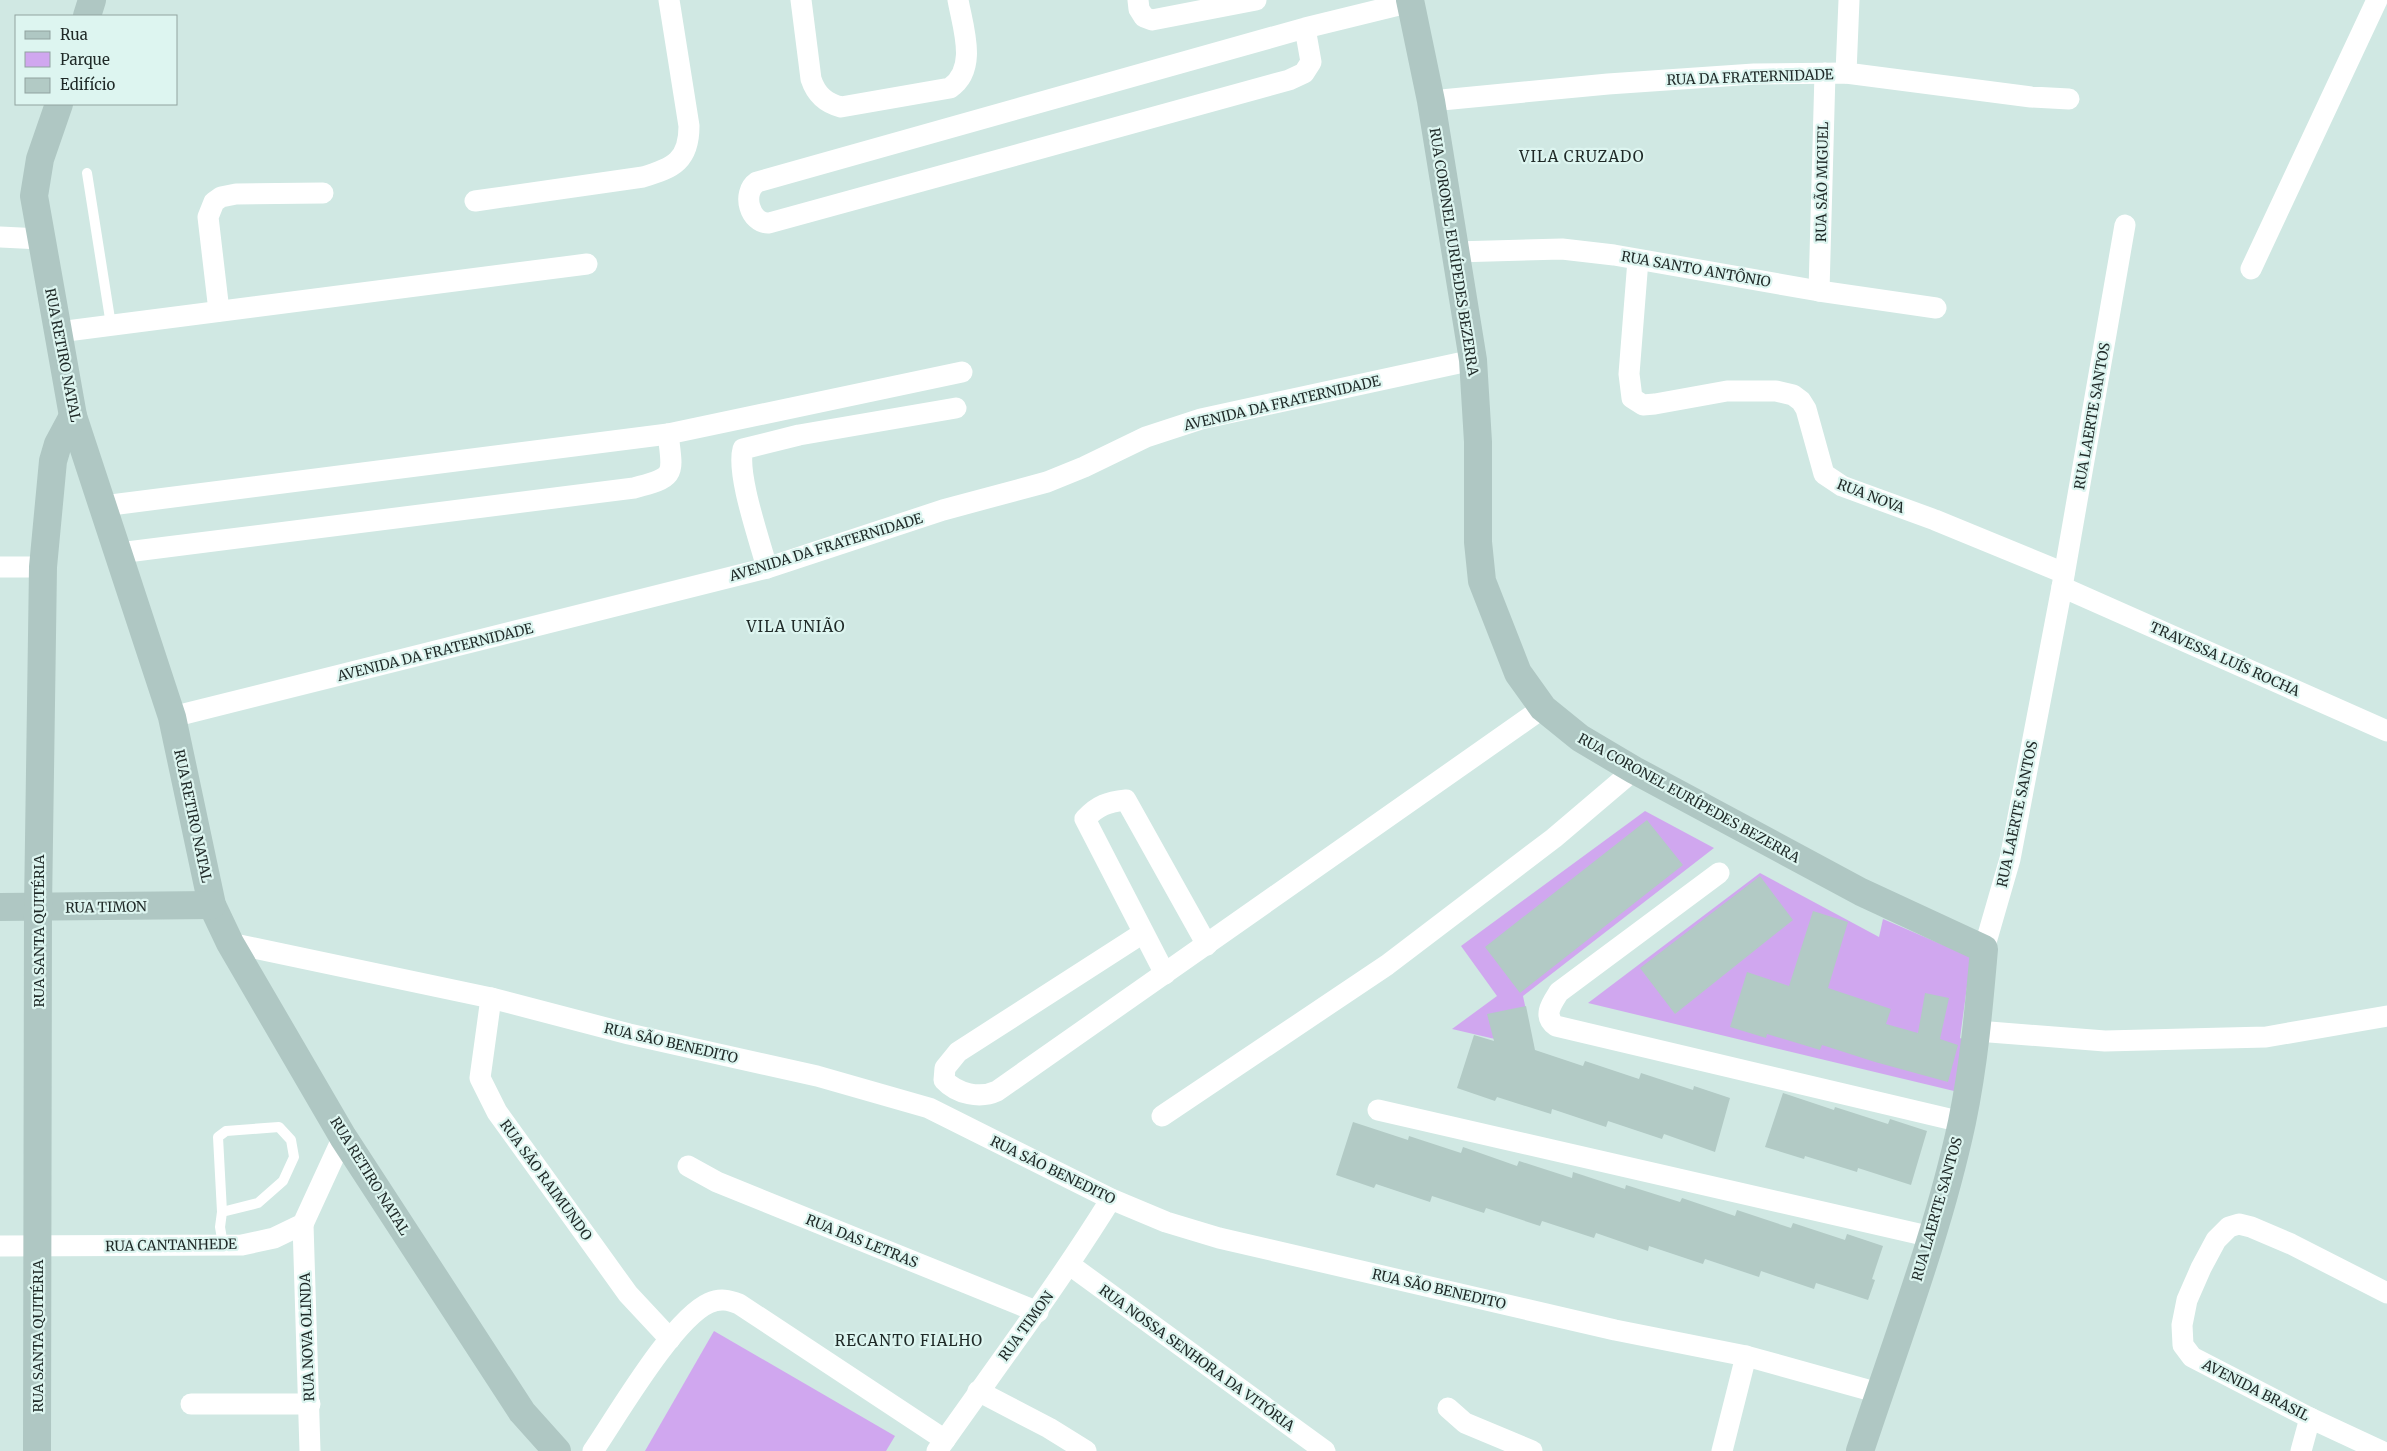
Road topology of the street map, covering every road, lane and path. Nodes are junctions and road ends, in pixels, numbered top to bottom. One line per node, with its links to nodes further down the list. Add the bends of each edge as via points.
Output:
1 (92, 0): 10 (street)
2 (669, 0): 19 (street, via 689,126 688,147 677,162 643,177)
3 (800, 0): 4 (street, via 814,88 831,105 841,107 950,88 959,82 967,64)
4 (958, 0)
5 (1138, 0): 6 (street, via 1144,17 1152,20)
6 (1256, 0)
7 (1849, 0): 12 (street)
8 (2377, 0): 26 (street)
9 (1411, 1): 11 (street); 15 (street, RUA CORONEL EURÍPEDES BEZERRA)
10 (87, 15)
11 (1306, 28): 11 (street, via 756,182 748,194 753,217 769,223 1289,80 1304,73 1311,62)
12 (1846, 73): 13 (street, RUA DA FRATERNIDADE); 14 (street, RUA DA FRATERNIDADE)
13 (1824, 74): 15 (street, RUA DA FRATERNIDADE, via 1754,74 1608,84); 27 (street, RUA SÃO MIGUEL)
14 (2069, 99)
15 (1431, 101): 23 (street, RUA CORONEL EURÍPEDES BEZERRA)
16 (59, 105): 22 (street, RUA RETIRO NATAL, via 35,182 35,210)
17 (87, 173): 30 (lane)
18 (323, 193): 29 (street, via 236,194 214,202 208,217)
19 (475, 201)
20 (2124, 225): 42 (street, RUA LAERTE SANTOS)
21 (0, 237): 22 (street)
22 (41, 239): 31 (street, RUA RETIRO NATAL)
23 (1456, 252): 24 (street, RUA SANTO ANTÔNIO, via 1562,248); 32 (street, RUA CORONEL EURÍPEDES BEZERRA)
24 (1638, 260): 27 (street, RUA SANTO ANTÔNIO); 42 (street, RUA NOVA, via 1629,374 1632,398 1637,402 1655,404 1727,391 1776,391 1793,395 1806,409 1824,474 1829,479 1935,520)
25 (587, 264): 29 (street)
26 (2251, 269)
27 (1820, 291): 28 (street, RUA SANTO ANTÔNIO)
28 (1936, 308)
29 (219, 311): 30 (street)
30 (111, 325): 31 (street)
31 (59, 332): 35 (street, RUA RETIRO NATAL)
32 (1473, 360): 41 (street, AVENIDA DA FRATERNIDADE, via 1202,419 1146,437 1047,482 943,510); 43 (street, RUA CORONEL EURÍPEDES BEZERRA, via 1482,581 1518,673)
33 (962, 372): 36 (street)
34 (956, 408): 41 (street, via 799,435 743,449 744,478)
35 (73, 416): 37 (street, RUA RETIRO NATAL); 40 (street, RUA SANTA QUITÉRIA, via 53,461)
36 (668, 434): 37 (street); 38 (street, via 670,472 661,481 634,488)
37 (102, 506): 38 (street, RUA RETIRO NATAL)
38 (119, 553): 44 (street, RUA RETIRO NATAL)
39 (0, 567): 40 (street)
40 (43, 568): 50 (street, RUA SANTA QUITÉRIA)
41 (767, 568): 44 (street, AVENIDA DA FRATERNIDADE)
42 (2063, 580): 45 (street, TRAVESSA LUÍS ROCHA); 54 (street, RUA LAERTE SANTOS, via 2010,859)
43 (1543, 708): 46 (street, RUA CORONEL EURÍPEDES BEZERRA, via 1580,738); 53 (street)
44 (172, 718): 48 (street, RUA RETIRO NATAL)
45 (2387, 730)
46 (1634, 770): 54 (street, RUA CORONEL EURÍPEDES BEZERRA, via 1861,892); 60 (street, via 1554,838 1387,965)
47 (1719, 873): 61 (street, via 1559,992 1549,1006 1548,1015 1552,1023)
48 (212, 905): 50 (street, RUA TIMON); 52 (street, RUA RETIRO NATAL)
49 (0, 907): 50 (street, RUA TIMON)
50 (38, 908): 69 (street, RUA SANTA QUITÉRIA)
51 (1143, 933): 53 (street, via 1085,819 1108,802 1126,800); 55 (street); 55 (street, via 958,1052 945,1068 944,1080 950,1087 987,1096)
52 (230, 943): 56 (street, RUA SÃO BENEDITO); 62 (street, RUA RETIRO NATAL)
53 (1208, 945): 55 (street)
54 (1984, 949): 58 (street, RUA LAERTE SANTOS)
55 (1165, 974)
56 (491, 998): 64 (street, RUA SÃO BENEDITO, via 629,1034 817,1076 929,1108); 74 (street, RUA SÃO RAIMUNDO, via 480,1078 486,1093 628,1294)
57 (2387, 1016): 58 (street, via 2266,1037 2105,1041)
58 (1977, 1031): 61 (street, RUA LAERTE SANTOS)
59 (1378, 1110): 67 (street)
60 (1162, 1116)
61 (1962, 1122): 67 (street, RUA LAERTE SANTOS)
62 (343, 1137): 66 (street); 85 (street, RUA RETIRO NATAL, via 522,1412)
63 (688, 1166): 73 (street, RUA DAS LETRAS, via 718,1182)
64 (1111, 1199): 71 (street, RUA TIMON); 75 (street, RUA SÃO BENEDITO, via 1166,1222 1219,1238 1615,1330)
65 (222, 1212): 65 (lane, via 218,1137 226,1131 279,1127 291,1140 294,1156 283,1181 258,1203); 70 (lane)
66 (303, 1224): 70 (street, RUA CANTANHEDE, via 274,1238); 79 (street, RUA NOVA OLINDA)
67 (1932, 1237): 77 (street, RUA LAERTE SANTOS)
68 (0, 1246): 69 (street, RUA CANTANHEDE)
69 (38, 1246): 70 (street, RUA CANTANHEDE); 83 (street, RUA SANTA QUITÉRIA)
70 (223, 1246)
71 (1070, 1265): 73 (street, RUA TIMON); 88 (street, RUA NOSSA SENHORA DA VITÓRIA)
72 (2387, 1293): 81 (street, AVENIDA BRASIL, via 2291,1244 2239,1224 2229,1227 2216,1240 2187,1300 2182,1325 2183,1345 2192,1357)
73 (1038, 1312): 76 (street, RUA TIMON)
74 (670, 1339): 82 (street, via 708,1304 719,1300 739,1304); 86 (street)
75 (1746, 1356): 77 (street, RUA SÃO BENEDITO); 90 (street)
76 (978, 1391): 82 (street, RUA TIMON); 87 (street)
77 (1879, 1393): 91 (street, RUA LAERTE SANTOS)
78 (191, 1404): 79 (street)
79 (310, 1404): 84 (street, RUA NOVA OLINDA)
80 (1448, 1408): 89 (street, via 1465,1423)
81 (2310, 1418): 92 (street); 93 (street, AVENIDA BRASIL)
82 (941, 1446)
83 (37, 1451)
84 (310, 1451)
85 (557, 1451)
86 (592, 1451)
87 (1086, 1451)
88 (1325, 1451)
89 (1532, 1451)
90 (1722, 1451)
91 (1860, 1451)
92 (2301, 1451)
93 (2381, 1451)

